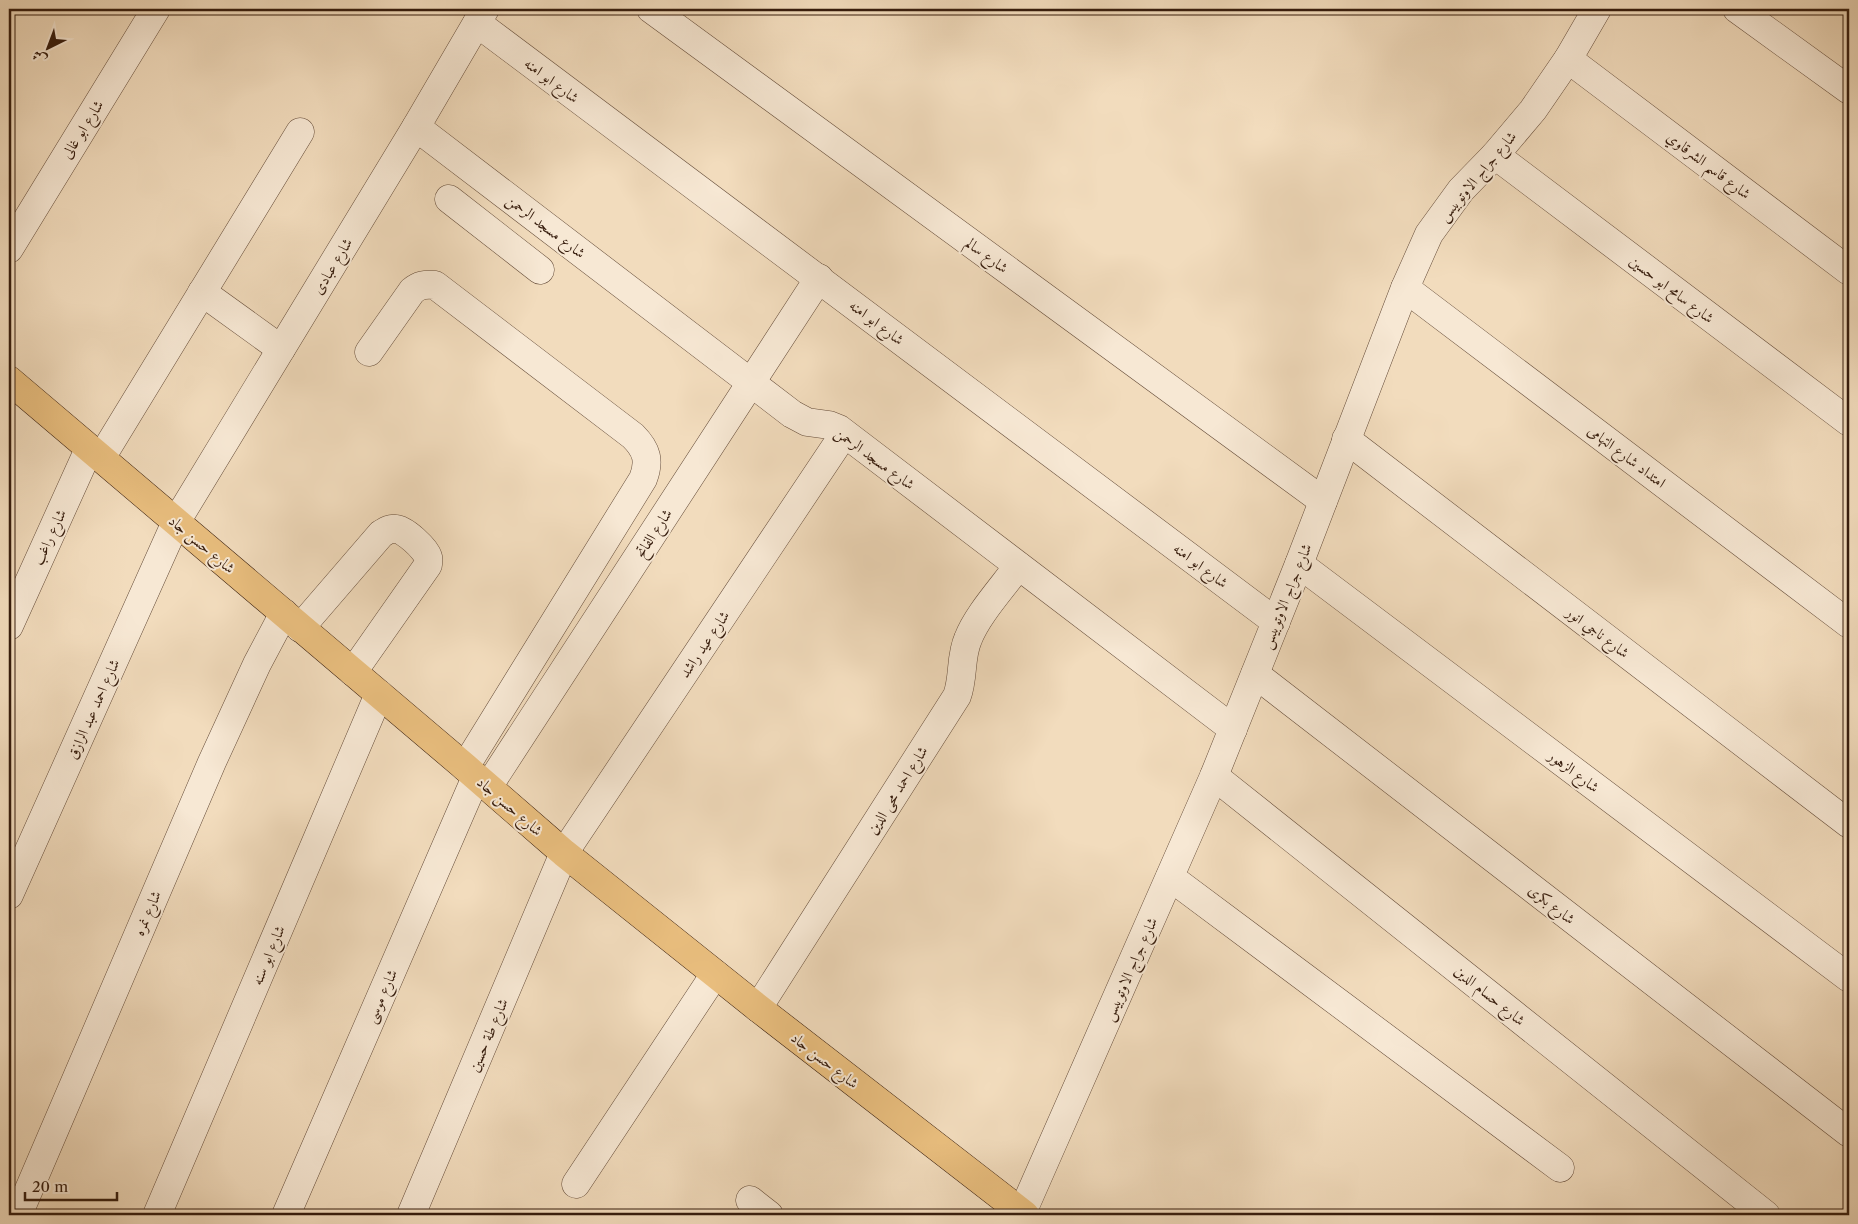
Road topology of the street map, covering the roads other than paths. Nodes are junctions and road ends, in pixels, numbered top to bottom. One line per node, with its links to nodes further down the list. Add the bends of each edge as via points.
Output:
1 (156, 9): 14 (street, شارع ابو غالى)
2 (651, 9): 28 (street, شارع سالم)
3 (1597, 9): 6 (street, شارع جراج الاوتوبيس)
4 (1737, 9): 7 (street)
5 (481, 16): 8 (street, شارع عبادى); 17 (street, شارع ابو امنه)
6 (1568, 59): 10 (street, شارع جراج الاوتوبيس, via 1533,110); 16 (street, شارع قاسم الشرقاوي)
7 (1849, 90)
8 (416, 127): 11 (street, شارع مسجد الرحمن); 20 (street, شارع عبادى)
9 (300, 132): 19 (street, شارع راغب)
10 (1495, 155): 18 (street, شارع جراج الاوتوبيس, via 1461,190 1429,234); 24 (street, شارع سامح ابو حسين)
11 (496, 188): 13 (street); 23 (street, شارع مسجد الرحمن)
12 (449, 199): 13 (street)
13 (473, 218): 15 (street)
14 (9, 249)
15 (540, 270)
16 (1849, 271)
17 (819, 278): 23 (street, شارع الفاتح); 33 (street, شارع ابو امنه)
18 (1405, 288): 26 (street, شارع جراج الاوتوبيس); 34 (street, امتداد شارع التهامى)
19 (202, 292): 20 (street); 27 (street, شارع راغب)
20 (282, 349): 29 (street, شارع عبادى)
21 (369, 352): 41 (street, via 412,291 418,286 435,285 633,436 642,445 646,456 647,468 643,479)
22 (9, 380): 27 (main road, شارع حسن جاد)
23 (750, 383): 25 (street, شارع مسجد الرحمن, via 792,414 807,422 829,424); 41 (street, شارع الفاتح)
24 (1849, 422)
25 (844, 434): 31 (street, شارع مسجد الرحمن); 43 (street, شارع عيد راشد)
26 (1346, 439): 28 (street, شارع جراج الاوتوبيس); 42 (street, شارع ناجي انور)
27 (95, 454): 29 (main road, شارع حسن جاد); 35 (street, شارع راغب)
28 (1323, 502): 30 (street, شارع جراج الاوتوبيس)
29 (176, 522): 32 (main road, شارع حسن جاد); 45 (street, شارع احمد عبد الرازق)
30 (1299, 564): 33 (street, شارع جراج الاوتوبيس); 47 (street, شارع الزهور)
31 (1018, 566): 39 (street, شارع مسجد الرحمن); 48 (street, شارع احمد محى الدين, via 967,640 958,696)
32 (292, 620): 36 (main road, شارع حسن جاد); 36 (street, شارع نمره, via 381,534 396,529 404,532 424,550 428,565); 53 (street, شارع نمره, via 258,664 212,762)
33 (1276, 622): 37 (street, شارع جراج الاوتوبيس)
34 (1849, 624)
35 (9, 626)
36 (353, 672): 38 (main road, شارع حسن جاد)
37 (1255, 674): 39 (street, شارع جراج الاوتوبيس); 49 (street, شارع بكرى)
38 (379, 694): 41 (main road, شارع حسن جاد); 54 (street, شارع ابو سنه)
39 (1233, 729): 40 (street, شارع جراج الاوتوبيس)
40 (1214, 776): 44 (street, شارع جراج الاوتوبيس); 57 (street, شارع حسام الدين)
41 (477, 777): 43 (main road, شارع حسن جاد); 55 (street, شارع موسى)
42 (1849, 824)
43 (564, 853): 46 (main road, شارع حسن جاد); 56 (street, شارع طة حسين)
44 (1170, 877): 50 (street); 52 (street, شارع جراج الاوتوبيس)
45 (9, 895)
46 (715, 974): 48 (main road, شارع حسن جاد); 51 (street)
47 (1849, 978)
48 (758, 1008): 52 (main road, شارع حسن جاد)
49 (1849, 1133)
50 (1560, 1168)
51 (576, 1184)
52 (1024, 1214)
53 (18, 1215)
54 (157, 1215)
55 (286, 1215)
56 (411, 1215)
57 (1766, 1215)

